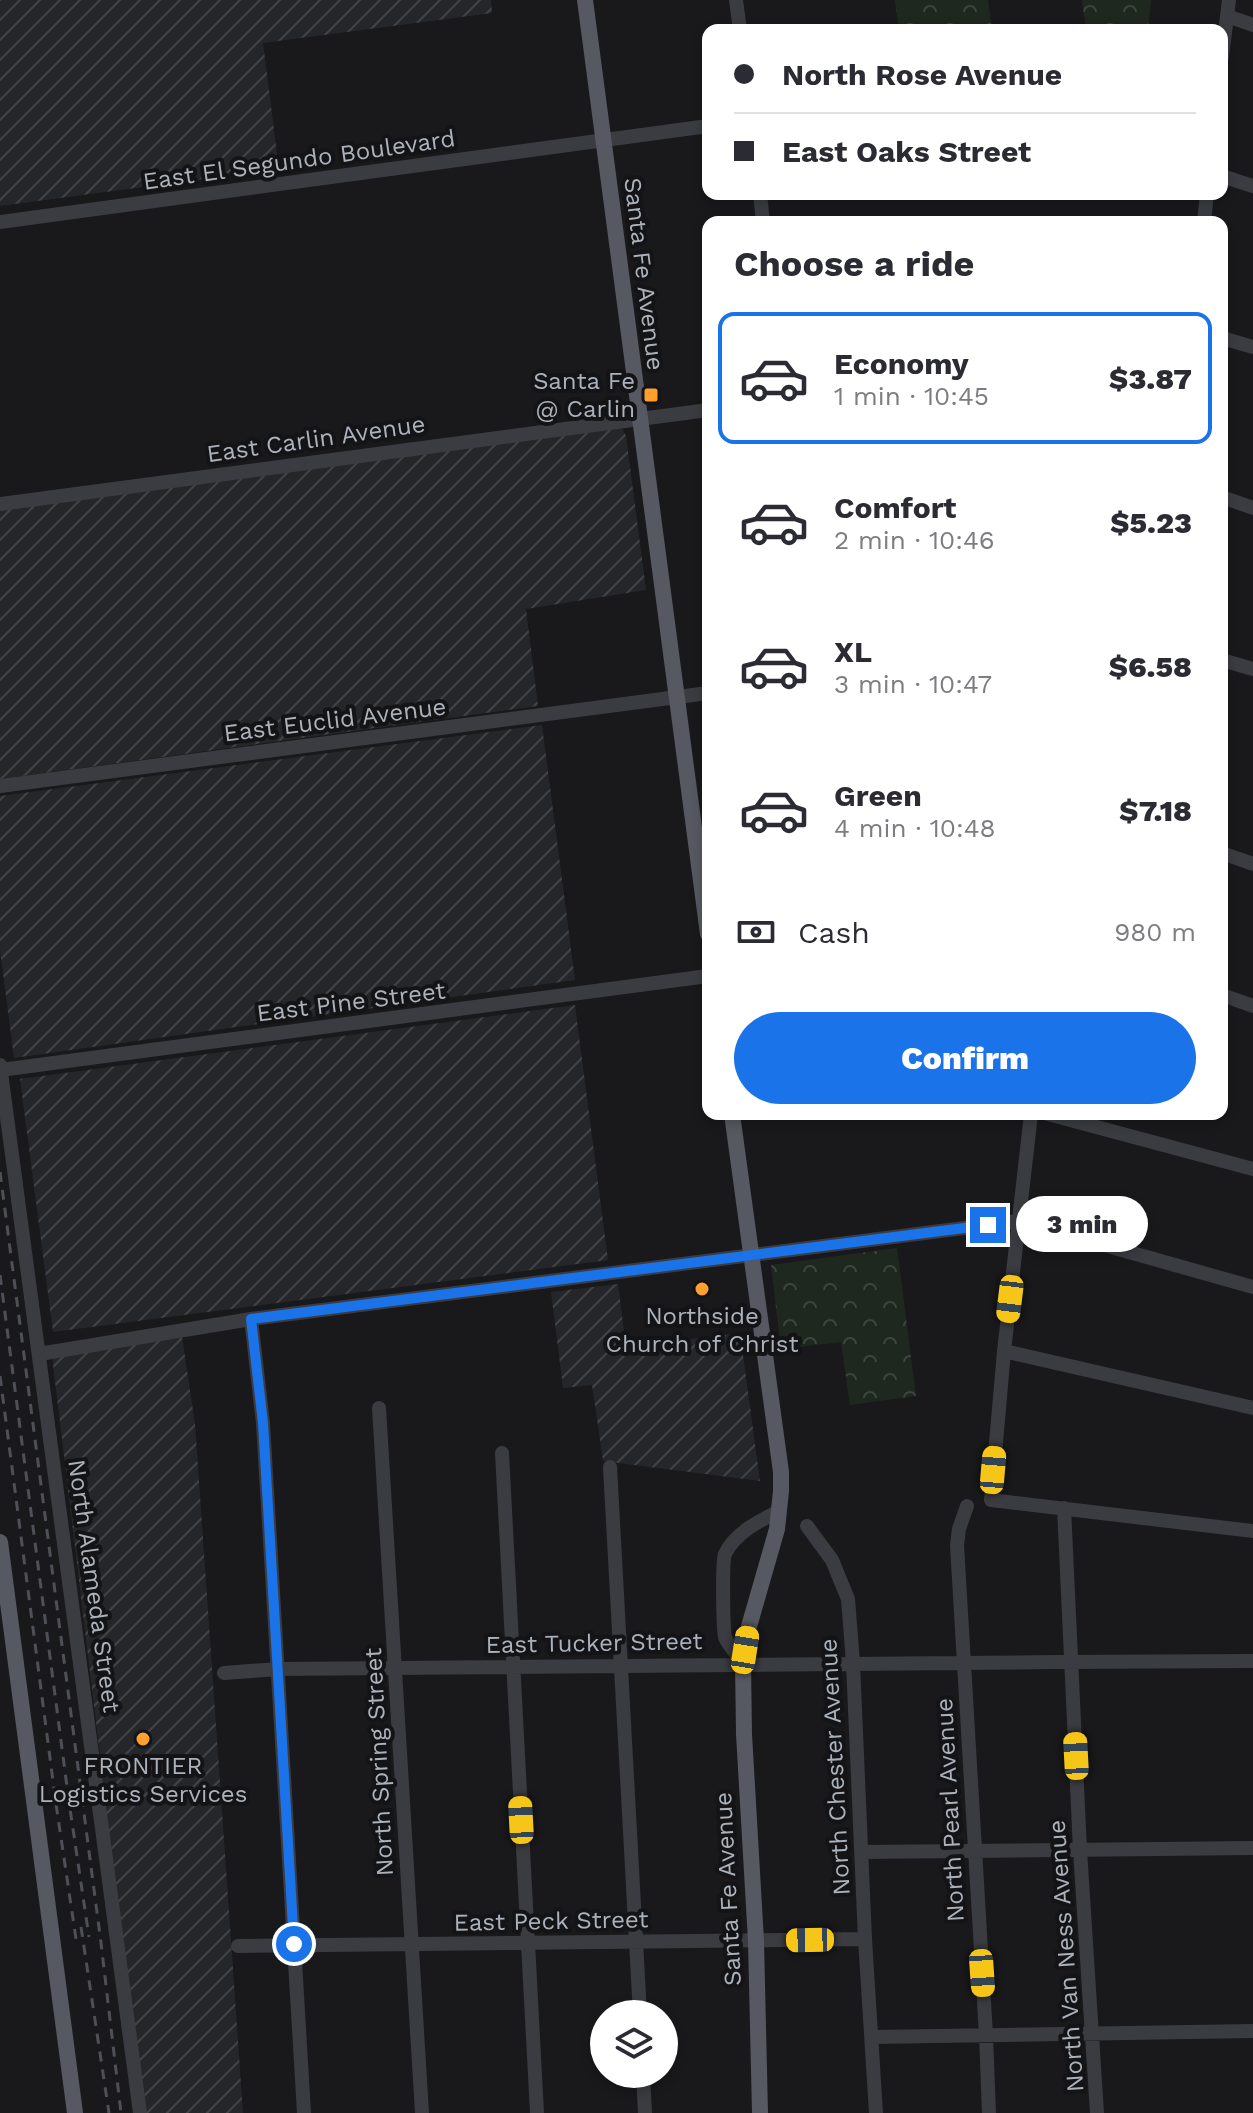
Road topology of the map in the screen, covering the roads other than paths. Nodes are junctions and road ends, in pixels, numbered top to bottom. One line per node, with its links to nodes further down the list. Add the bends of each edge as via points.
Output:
1 (585, 0): 9 (main road, Santa Fe Avenue)
2 (736, 0): 5 (street)
3 (1229, 0): 4 (street)
4 (1227, 16): 6 (street); 7 (street)
5 (739, 24)
6 (1226, 24)
7 (1253, 25)
8 (702, 127): 9 (street, East El Segundo Boulevard)
9 (603, 139): 12 (street, East El Segundo Boulevard); 16 (main road, Santa Fe Avenue)
10 (1228, 178): 11 (street)
11 (1253, 186)
12 (0, 222)
13 (1228, 340): 14 (street)
14 (1253, 347)
15 (702, 411): 16 (street, East Carlin Avenue)
16 (639, 419): 18 (street, East Carlin Avenue); 23 (main road, Santa Fe Avenue)
17 (1228, 499): 19 (street)
18 (0, 504)
19 (1253, 508)
20 (1228, 662): 21 (street)
21 (1253, 669)
22 (702, 694): 23 (street, East Euclid Avenue)
23 (676, 697): 24 (street, East Euclid Avenue); 27 (main road, Santa Fe Avenue)
24 (0, 786)
25 (1228, 855): 26 (street)
26 (1253, 864)
27 (702, 890)
28 (702, 977): 31 (street, East Pine Street)
29 (1228, 997): 30 (street)
30 (1253, 1006)
31 (0, 1068): 41 (street, North Alameda Street)
32 (733, 1120): 37 (main road, Santa Fe Avenue)
33 (1030, 1120): 36 (street)
34 (1070, 1120): 35 (street)
35 (1253, 1169)
36 (1019, 1221): 37 (street); 38 (street); 40 (street)
37 (751, 1254): 39 (street); 48 (main road, Santa Fe Avenue, via 781,1472)
38 (1253, 1287)
39 (251, 1319): 41 (street); 60 (street)
40 (1004, 1351): 43 (street); 47 (street, via 991,1500)
41 (39, 1354): 80 (street, North Alameda Street)
42 (379, 1408): 59 (street, North Spring Street)
43 (1253, 1408)
44 (502, 1453): 57 (street)
45 (610, 1467): 58 (street)
46 (967, 1506): 56 (street, North Pearl Avenue, via 957,1545)
47 (1064, 1508): 50 (street); 53 (street, North Van Ness Avenue)
48 (780, 1511): 54 (main road, Santa Fe Avenue); 54 (street, via 734,1541 722,1566 725,1638)
49 (807, 1526): 55 (street, North Chester Avenue, via 842,1579)
50 (1253, 1531)
51 (0, 1542): 79 (main road)
52 (1253, 1661): 53 (street, East Tucker Street)
53 (1072, 1662): 56 (street, East Tucker Street); 64 (street, North Van Ness Avenue)
54 (743, 1663): 55 (street, East Tucker Street); 58 (street, East Tucker Street); 68 (main road, Santa Fe Avenue)
55 (853, 1663): 56 (street, East Tucker Street); 65 (street, North Chester Avenue)
56 (963, 1664): 63 (street, North Pearl Avenue)
57 (512, 1666): 58 (street, East Tucker Street); 59 (street, East Tucker Street); 70 (street)
58 (623, 1666): 67 (street)
59 (396, 1667): 60 (street, East Tucker Street); 71 (street, North Spring Street)
60 (278, 1669): 61 (street, East Tucker Street); 69 (street)
61 (224, 1673)
62 (1253, 1848): 64 (street)
63 (974, 1850): 64 (street); 65 (street); 76 (street, North Pearl Avenue)
64 (1080, 1850): 75 (street, North Van Ness Avenue)
65 (861, 1852): 66 (street, North Chester Avenue)
66 (865, 1939): 68 (street, East Peck Street); 77 (street, North Chester Avenue)
67 (636, 1941): 68 (street, East Peck Street); 70 (street, East Peck Street); 73 (street)
68 (756, 1941): 85 (main road, Santa Fe Avenue)
69 (294, 1944): 71 (street, East Peck Street); 72 (street, East Peck Street); 81 (street)
70 (528, 1944): 71 (street, East Peck Street); 83 (street)
71 (411, 1945): 82 (street, North Spring Street)
72 (238, 1946)
73 (639, 2000)
74 (1253, 2031): 75 (street)
75 (1093, 2033): 76 (street); 88 (street, North Van Ness Avenue)
76 (986, 2035): 77 (street); 87 (street, North Pearl Avenue)
77 (872, 2037): 86 (street, North Chester Avenue)
78 (644, 2088): 84 (street)
79 (75, 2113)
80 (140, 2113)
81 (304, 2113)
82 (422, 2113)
83 (537, 2113)
84 (645, 2113)
85 (760, 2113)
86 (876, 2113)
87 (989, 2113)
88 (1097, 2113)

